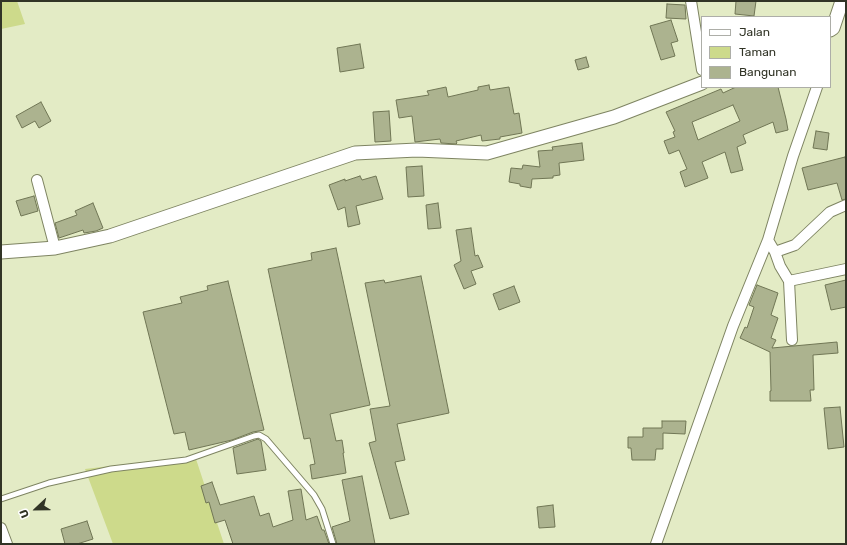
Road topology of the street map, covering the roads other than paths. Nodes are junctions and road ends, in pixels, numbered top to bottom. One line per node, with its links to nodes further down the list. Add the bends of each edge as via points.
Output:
1 (691, 1): 4 (street)
2 (842, 1): 3 (street)
3 (831, 33)
4 (701, 64)
5 (701, 83): 10 (street, via 614,117 487,153 417,150 355,153 110,236)
6 (817, 88): 9 (street)
7 (37, 180): 10 (street)
8 (846, 205): 12 (street, via 830,212 795,245)
9 (768, 240): 12 (street); 20 (street, via 734,326)
10 (55, 248): 11 (street)
11 (1, 252)
12 (776, 252): 14 (street, via 780,266)
13 (846, 269): 14 (street)
14 (789, 281): 15 (street)
15 (792, 340)
16 (1, 499): 19 (lane, via 49,483 111,469 186,460 259,435 266,439 314,495 322,510)
17 (1, 528): 18 (street)
18 (7, 544)
19 (333, 544)
20 (656, 544)

